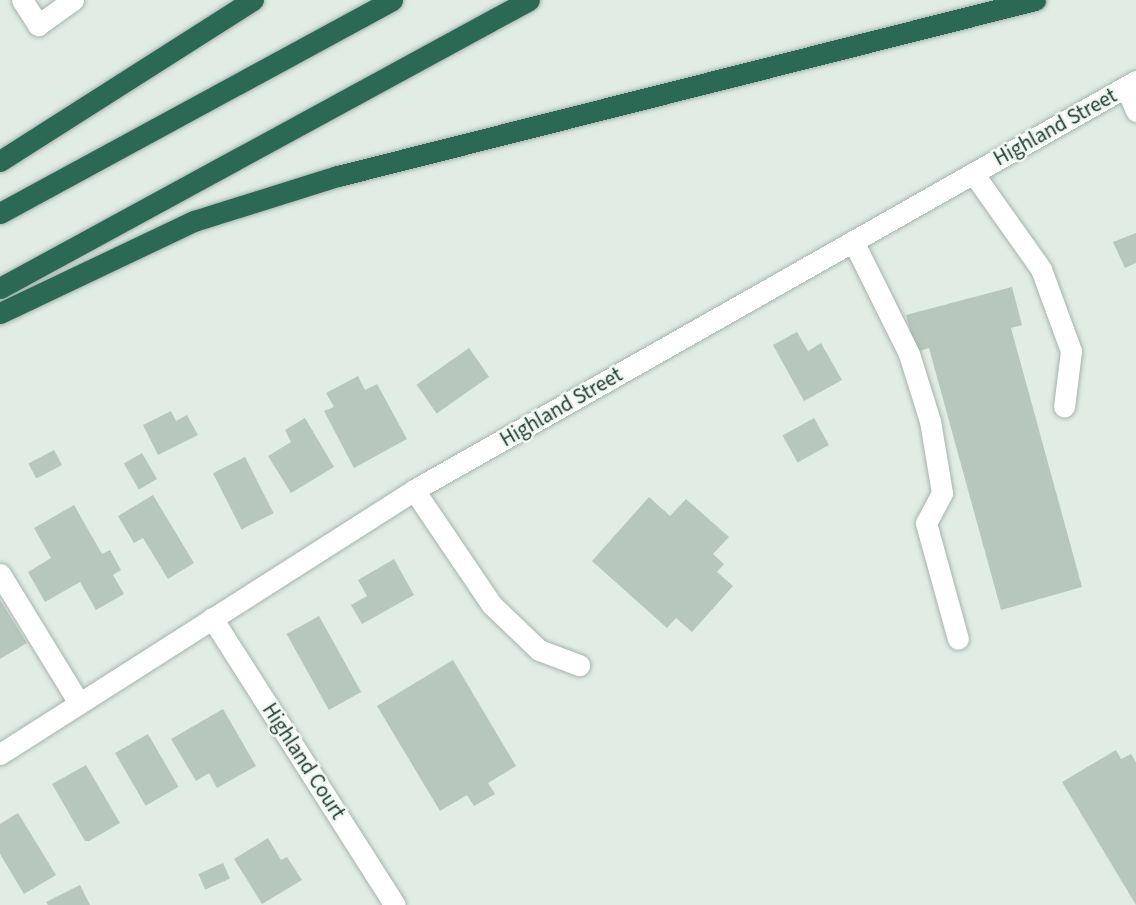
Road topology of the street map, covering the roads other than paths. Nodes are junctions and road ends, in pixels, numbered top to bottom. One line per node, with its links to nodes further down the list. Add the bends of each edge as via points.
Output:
1 (22, 0): 2 (street, via 38,25)
2 (73, 0)
3 (253, 0): 9 (highway)
4 (392, 0): 11 (highway)
5 (529, 0): 13 (highway)
6 (1035, 0): 14 (highway, via 338,176 194,221)
7 (1131, 84): 8 (street); 10 (street, Highland Street)
8 (1136, 111)
9 (0, 161)
10 (973, 173): 12 (street, Highland Street); 15 (street, via 1041,269 1071,351)
11 (0, 213)
12 (853, 241): 16 (street, Highland Street); 19 (street, via 909,354 930,421 942,493 926,523)
13 (0, 288)
14 (0, 313)
15 (1064, 407)
16 (414, 490): 18 (street, Highland Street); 20 (street, via 492,605 539,650)
17 (0, 574): 21 (street)
18 (212, 618): 21 (street, Highland Street); 23 (street, Highland Court)
19 (958, 639)
20 (579, 665)
21 (79, 703): 22 (street, Highland Street)
22 (0, 754)
23 (395, 905)

